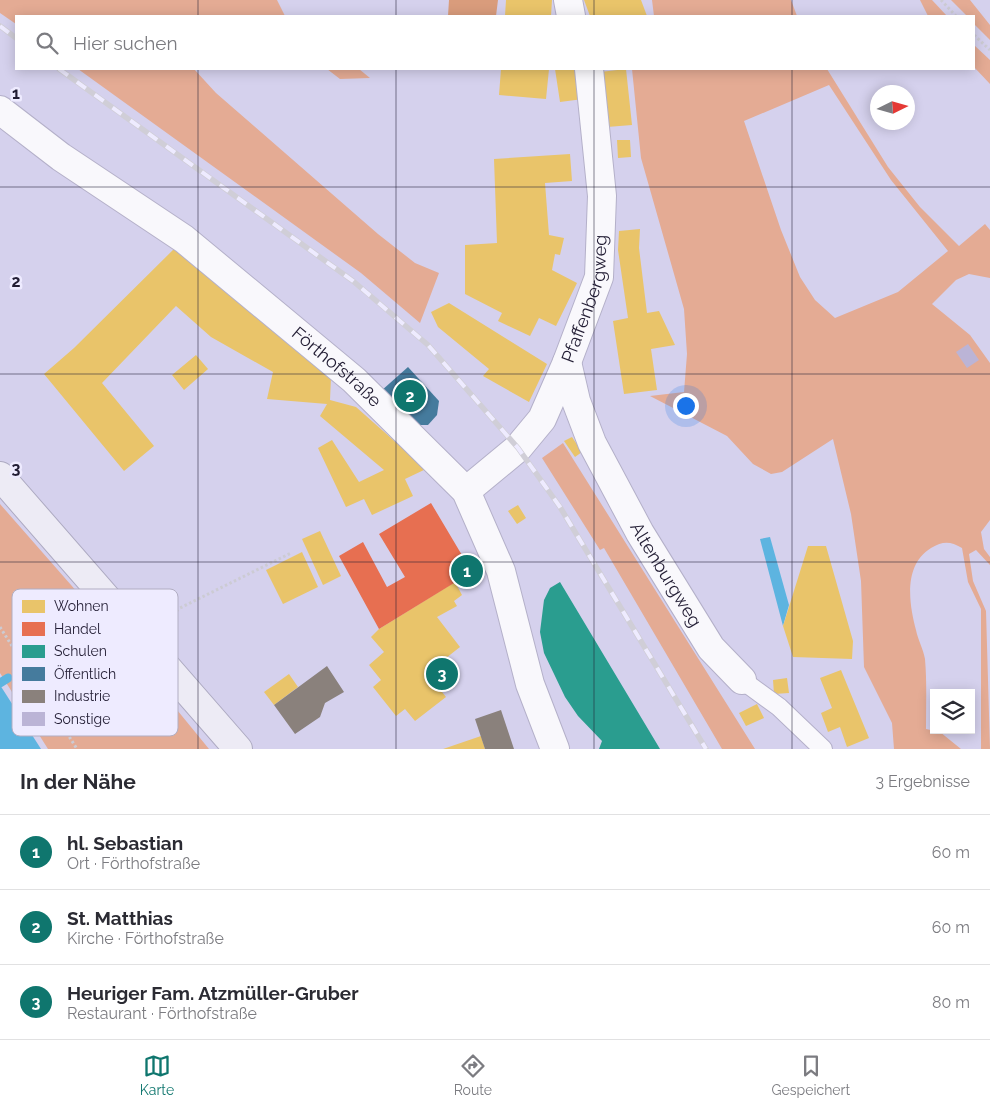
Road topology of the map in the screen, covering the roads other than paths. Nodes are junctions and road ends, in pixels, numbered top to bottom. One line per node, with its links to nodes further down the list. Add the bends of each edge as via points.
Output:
1 (568, 0): 2 (street)
2 (572, 15)
3 (589, 70): 5 (street, Pfaffenbergweg, via 602,196 599,276)
4 (0, 110): 7 (street, Förthofstraße, via 61,157 184,239 354,380)
5 (568, 362): 7 (street, Pfaffenbergweg, via 542,419 518,448); 10 (street, Altenburgweg, via 576,401 592,443 640,533 711,648)
6 (0, 476): 8 (main road)
7 (466, 491): 12 (street, Förthofstraße, via 501,571 530,684)
8 (99, 589)
9 (178, 680): 11 (main road)
10 (742, 680): 13 (lane, Altenburgweg, via 779,706)
11 (238, 749)
12 (555, 749)
13 (823, 749)

